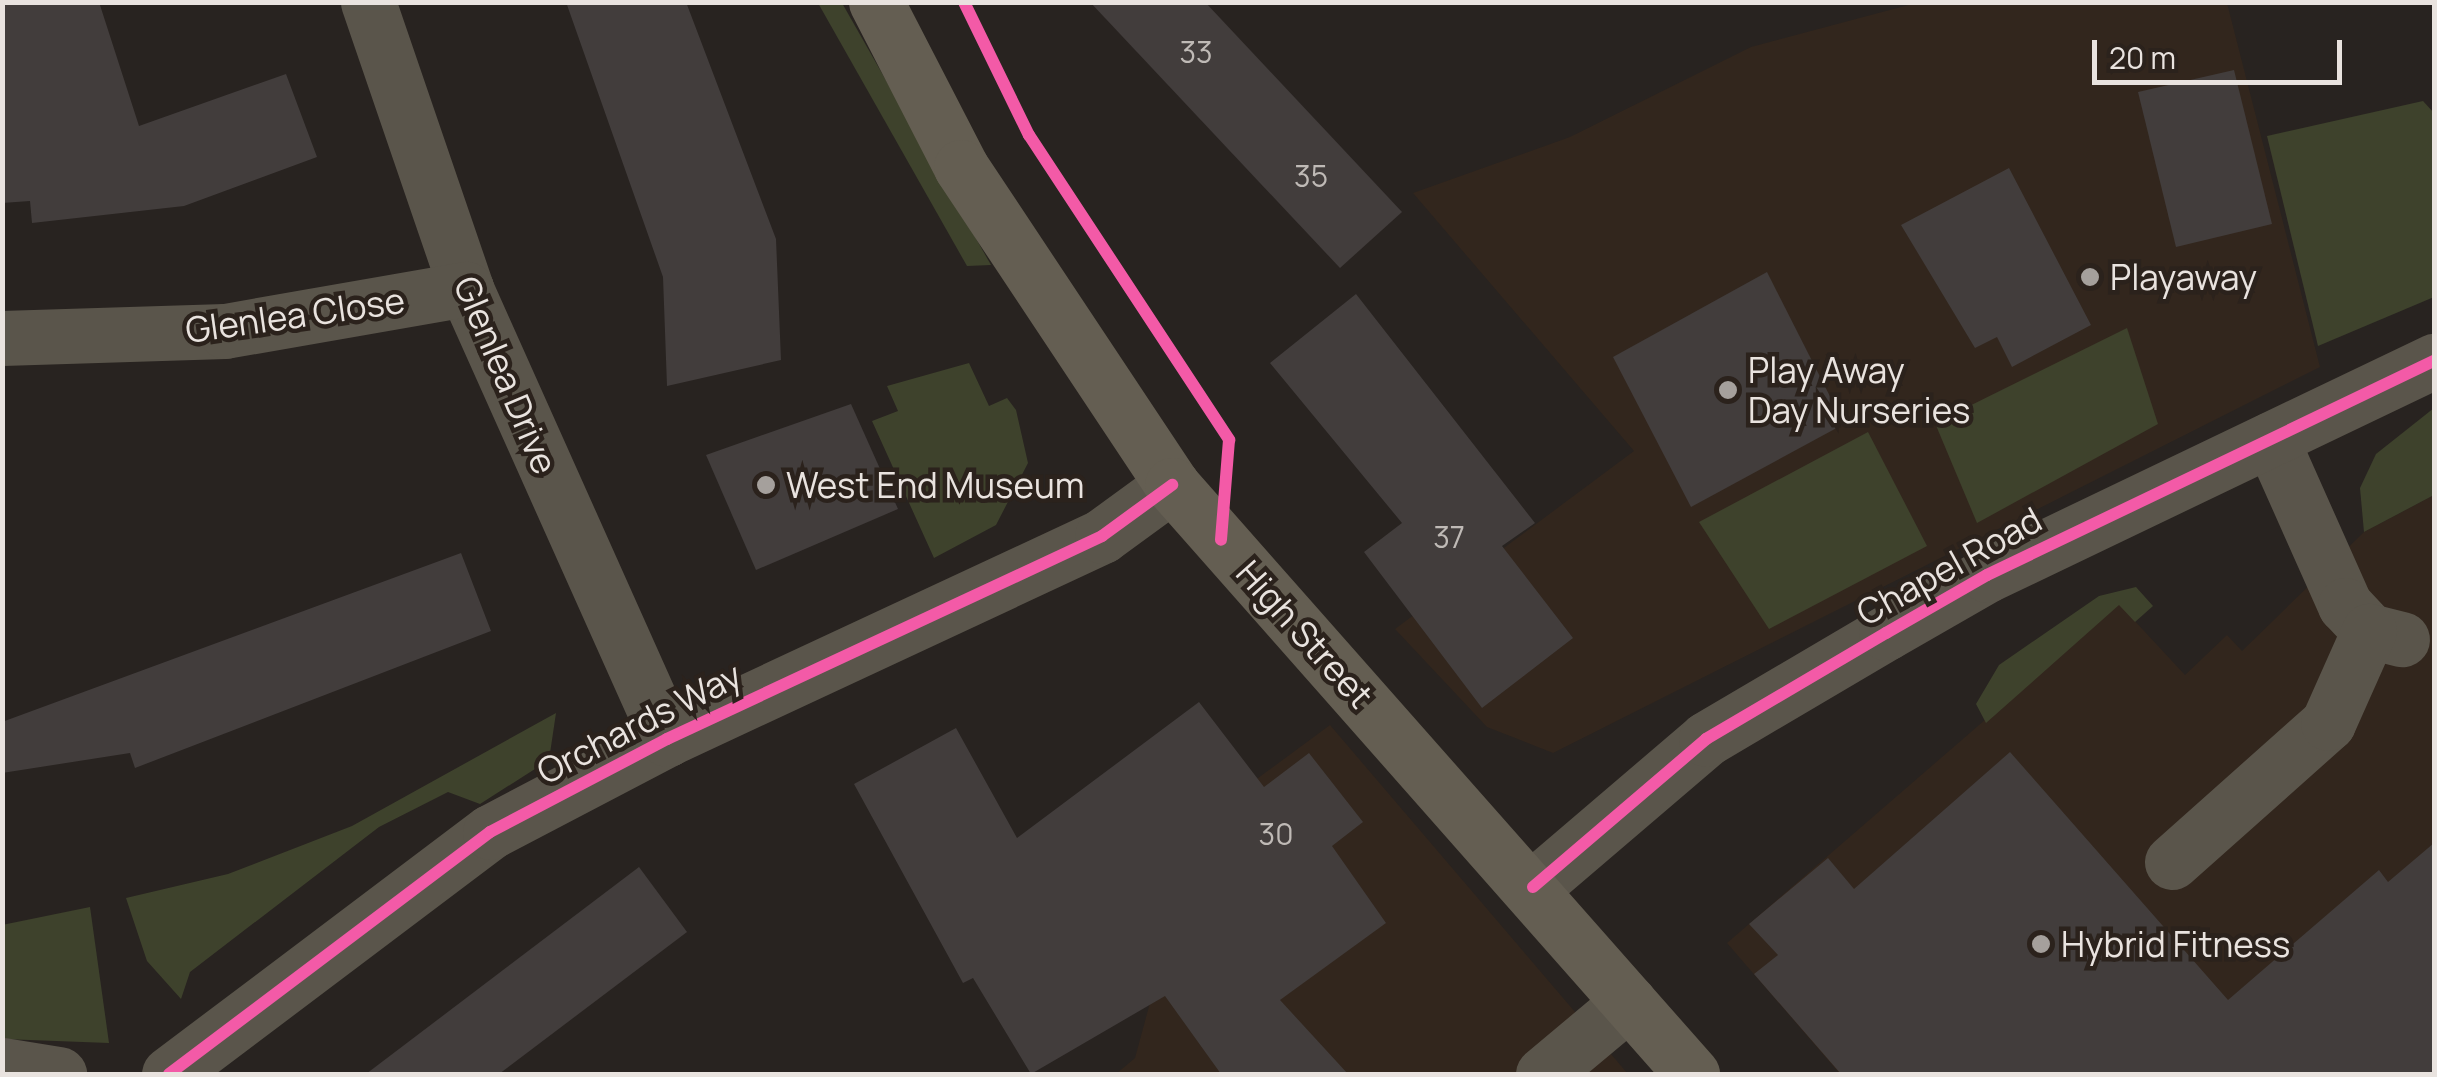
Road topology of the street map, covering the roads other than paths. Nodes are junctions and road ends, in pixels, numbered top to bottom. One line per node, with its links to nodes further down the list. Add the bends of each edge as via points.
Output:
1 (368, 2): 3 (street, Glenlea Drive)
2 (876, 2): 7 (main road, High Street, via 960,167)
3 (466, 289): 4 (street, Glenlea Close, via 225,331); 8 (street, Glenlea Drive)
4 (2, 338)
5 (2434, 361): 6 (street, Chapel Road)
6 (2270, 440): 9 (street, via 2345,605 2387,635 2328,723); 10 (street, Chapel Road, via 1986,575 1706,739)
7 (1172, 485): 8 (street, Orchards Way, via 1102,536); 10 (main road, High Street)
8 (667, 739): 14 (street, Orchards Way, via 490,832)
9 (2172, 862)
10 (1533, 887): 11 (main road, High Street)
11 (1629, 1002): 15 (street); 16 (main road, High Street)
12 (2, 1065): 13 (street)
13 (59, 1074)
14 (168, 1074)
15 (1543, 1074)
16 (1692, 1074)

